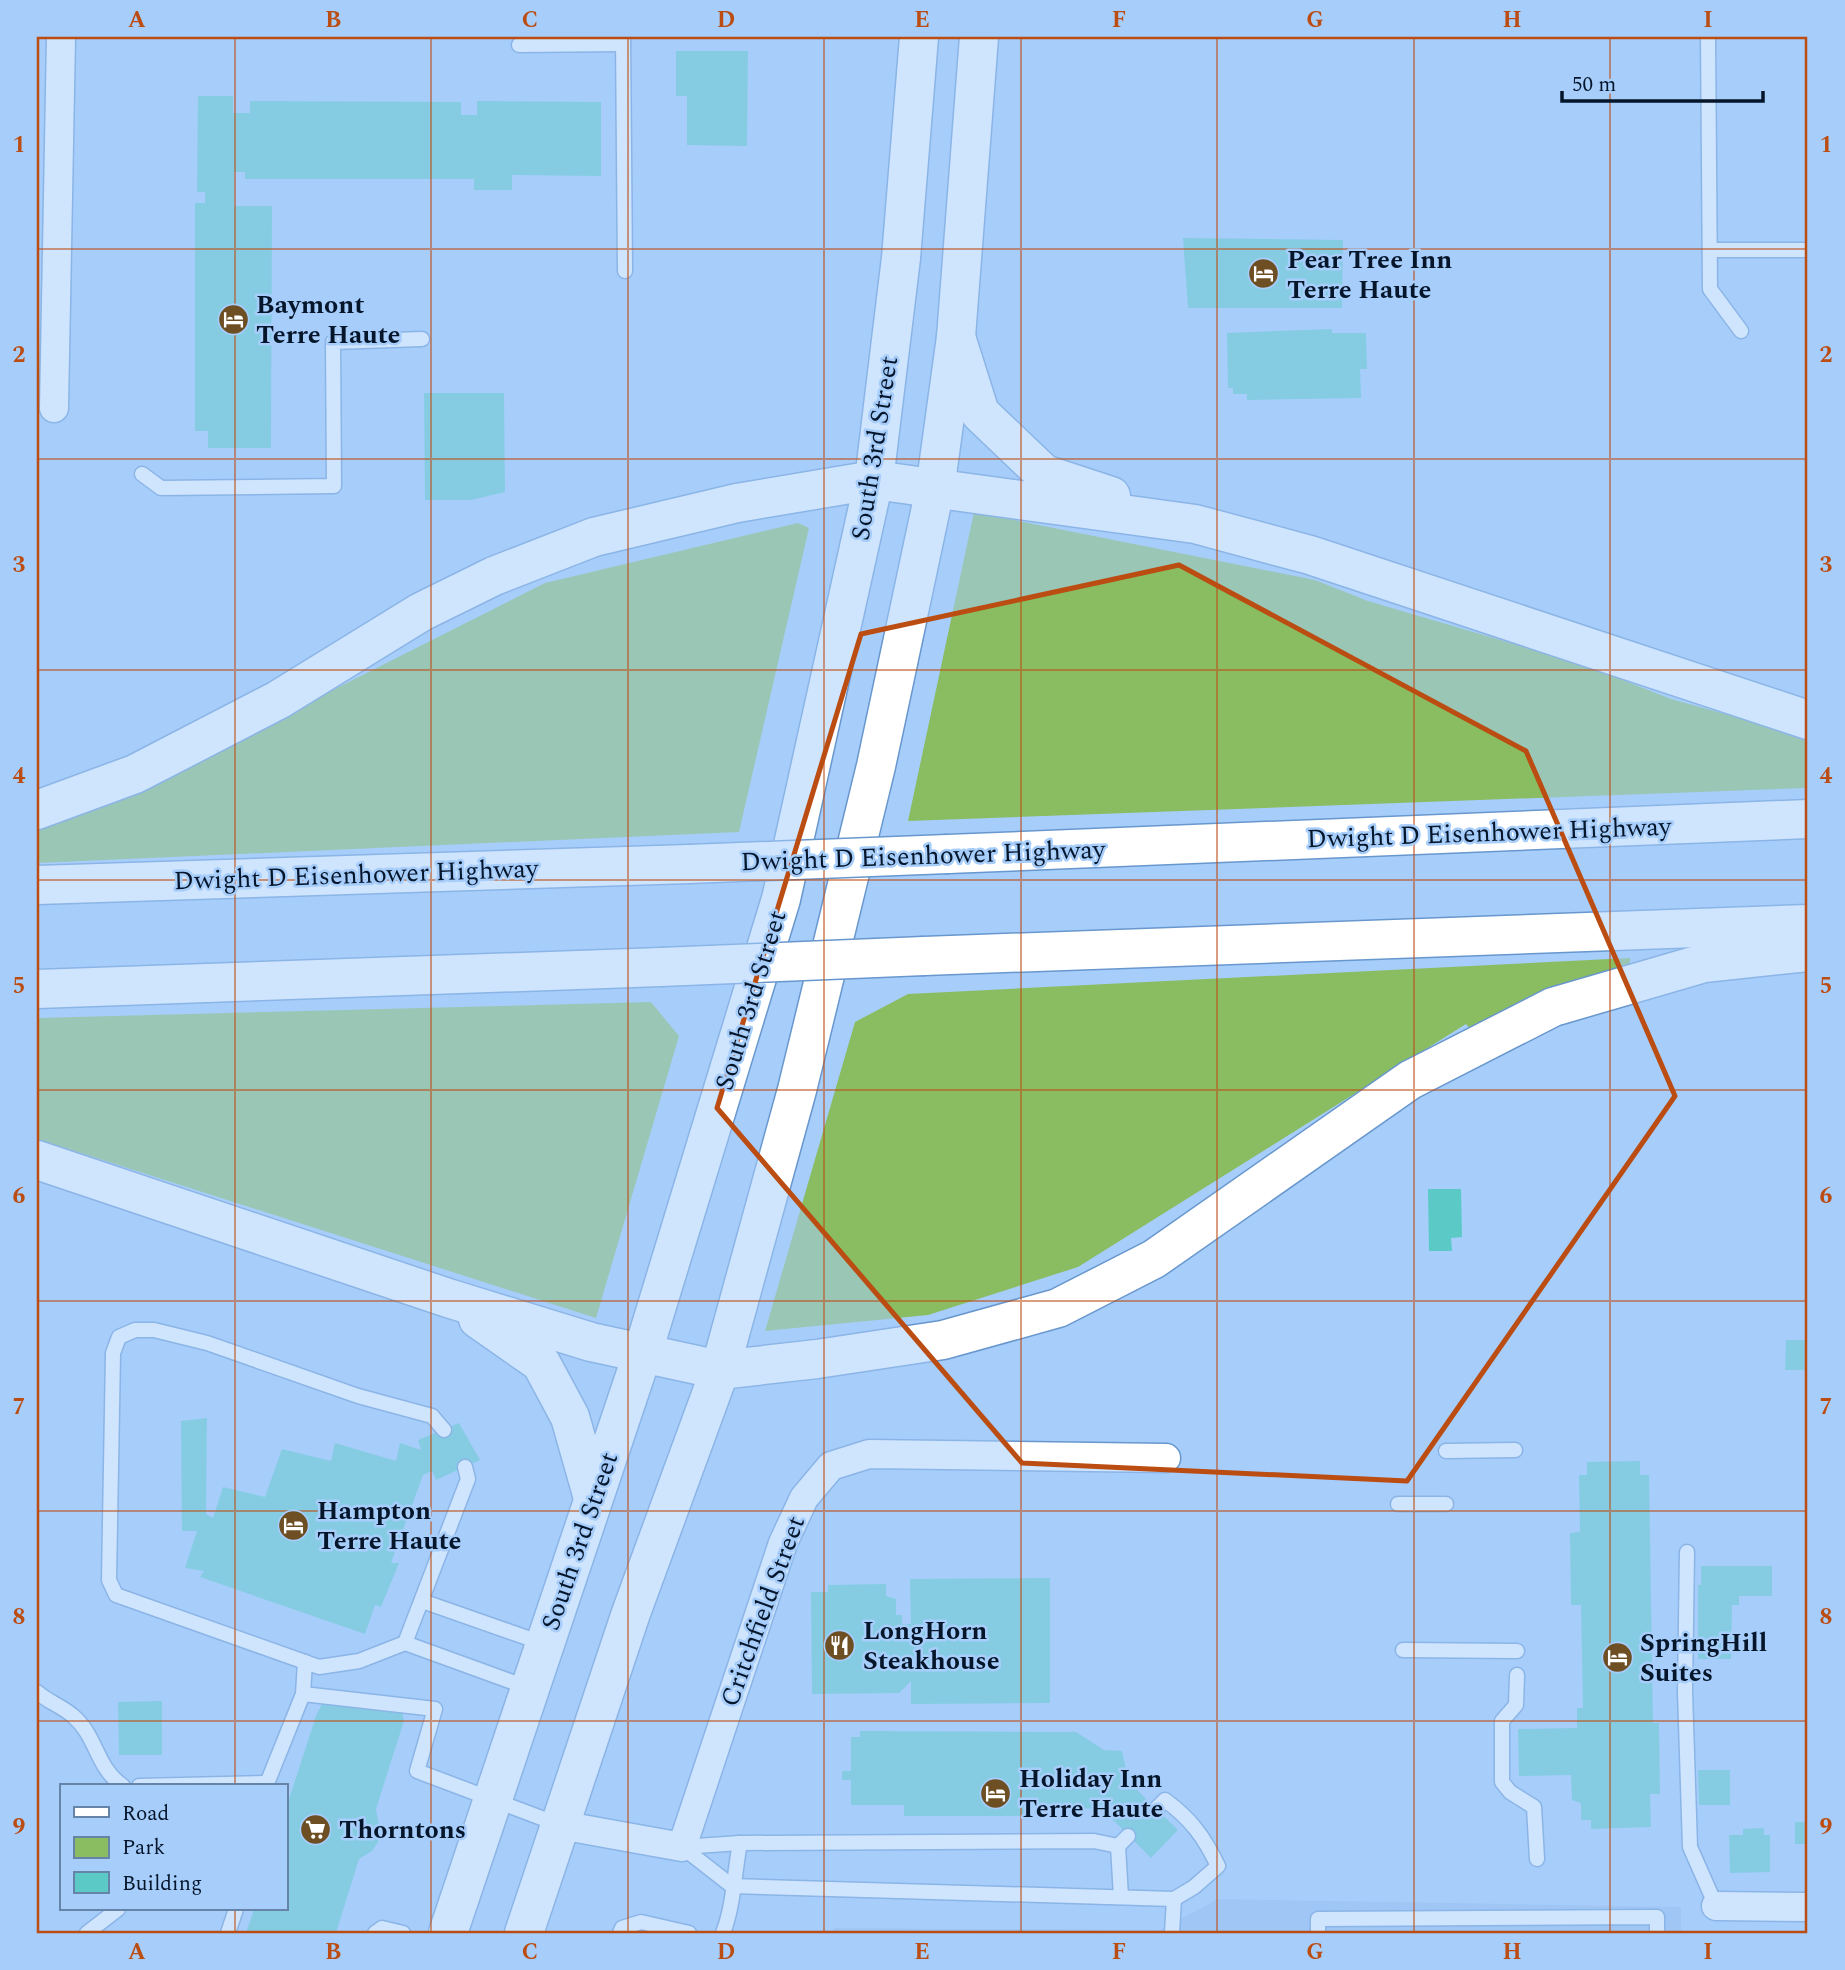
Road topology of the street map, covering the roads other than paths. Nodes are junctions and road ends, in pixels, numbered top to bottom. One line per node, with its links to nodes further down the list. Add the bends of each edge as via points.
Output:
1 (61, 37): 13 (street)
2 (919, 37): 15 (highway, South 3rd Street, via 901,258)
3 (979, 37): 11 (highway)
4 (1708, 37): 7 (lane)
5 (623, 40): 6 (lane); 9 (lane)
6 (519, 45)
7 (1710, 250): 8 (lane); 10 (lane, via 1710,289)
8 (1808, 250)
9 (625, 271)
10 (1741, 331)
11 (956, 337): 16 (highway); 17 (highway, via 980,413 1044,474)
12 (422, 339): 14 (lane, via 333,342 334,486 161,488)
13 (54, 408)
14 (142, 474)
15 (874, 480): 16 (highway); 19 (highway, via 737,503 581,542 494,576 421,612 278,700 135,774); 27 (highway, South 3rd Street, via 781,899)
16 (935, 489): 17 (highway); 28 (highway, via 876,766 801,1076)
17 (1195, 524): 18 (highway, via 1310,555)
18 (1808, 720)
19 (37, 810)
20 (1808, 819): 21 (highway, Dwight D Eisenhower Highway, bridge)
21 (37, 885)
22 (1808, 924): 24 (highway, bridge)
23 (1808, 952): 28 (highway, via 1704,963 1553,1007 1410,1080 1154,1259 1058,1308 943,1340)
24 (37, 989)
25 (37, 1160): 26 (highway)
26 (448, 1298): 27 (highway); 34 (highway, via 541,1363 570,1417)
27 (642, 1355): 28 (highway); 34 (highway, South 3rd Street)
28 (720, 1370): 52 (highway)
29 (444, 1430): 43 (lane, via 432,1416 358,1396 207,1343 154,1330 135,1330 119,1337 113,1353 109,1580 116,1595)
30 (1515, 1450): 31 (lane)
31 (1446, 1451)
32 (1166, 1458): 54 (street, Critchfield Street, via 869,1454 831,1466 804,1498 783,1543)
33 (464, 1467): 38 (lane, via 468,1479)
34 (593, 1498): 40 (highway, South 3rd Street)
35 (1398, 1504): 36 (lane)
36 (1446, 1504)
37 (1687, 1552): 59 (lane, via 1690,1847)
38 (422, 1601): 39 (lane); 40 (lane)
39 (405, 1643): 43 (lane, via 341,1666); 45 (lane)
40 (543, 1644): 45 (highway, South 3rd Street)
41 (1404, 1650): 42 (lane)
42 (1517, 1651)
43 (305, 1662): 47 (lane)
44 (1517, 1675): 55 (lane, via 1516,1705 1502,1721 1503,1782 1534,1807)
45 (529, 1688): 50 (highway, South 3rd Street)
46 (37, 1692): 48 (lane, via 74,1716 107,1775)
47 (303, 1694): 49 (lane); 50 (lane, via 435,1709 417,1770)
48 (120, 1784)
49 (266, 1784)
50 (491, 1800): 52 (lane); 67 (highway, South 3rd Street)
51 (1157, 1808): 58 (lane, via 1165,1800 1184,1813 1202,1833 1218,1866)
52 (560, 1825): 54 (street); 68 (highway)
53 (740, 1843): 54 (lane); 56 (lane); 57 (lane, via 1123,1841)
54 (682, 1847): 56 (lane)
55 (1537, 1859)
56 (732, 1886): 57 (lane); 71 (lane, via 733,1904)
57 (1121, 1897): 58 (lane)
58 (1174, 1899): 72 (lane)
59 (1716, 1906): 60 (street)
60 (1808, 1907)
61 (117, 1910): 63 (lane)
62 (236, 1910): 64 (lane)
63 (87, 1933)
64 (228, 1933)
65 (375, 1933): 66 (lane, via 382,1928)
66 (403, 1933)
67 (448, 1933)
68 (524, 1933)
69 (620, 1933): 70 (lane, via 622,1928 641,1922)
70 (689, 1933)
71 (723, 1933)
72 (1172, 1933)
73 (1318, 1933): 74 (lane, via 1318,1919 1657,1917)
74 (1657, 1933)

